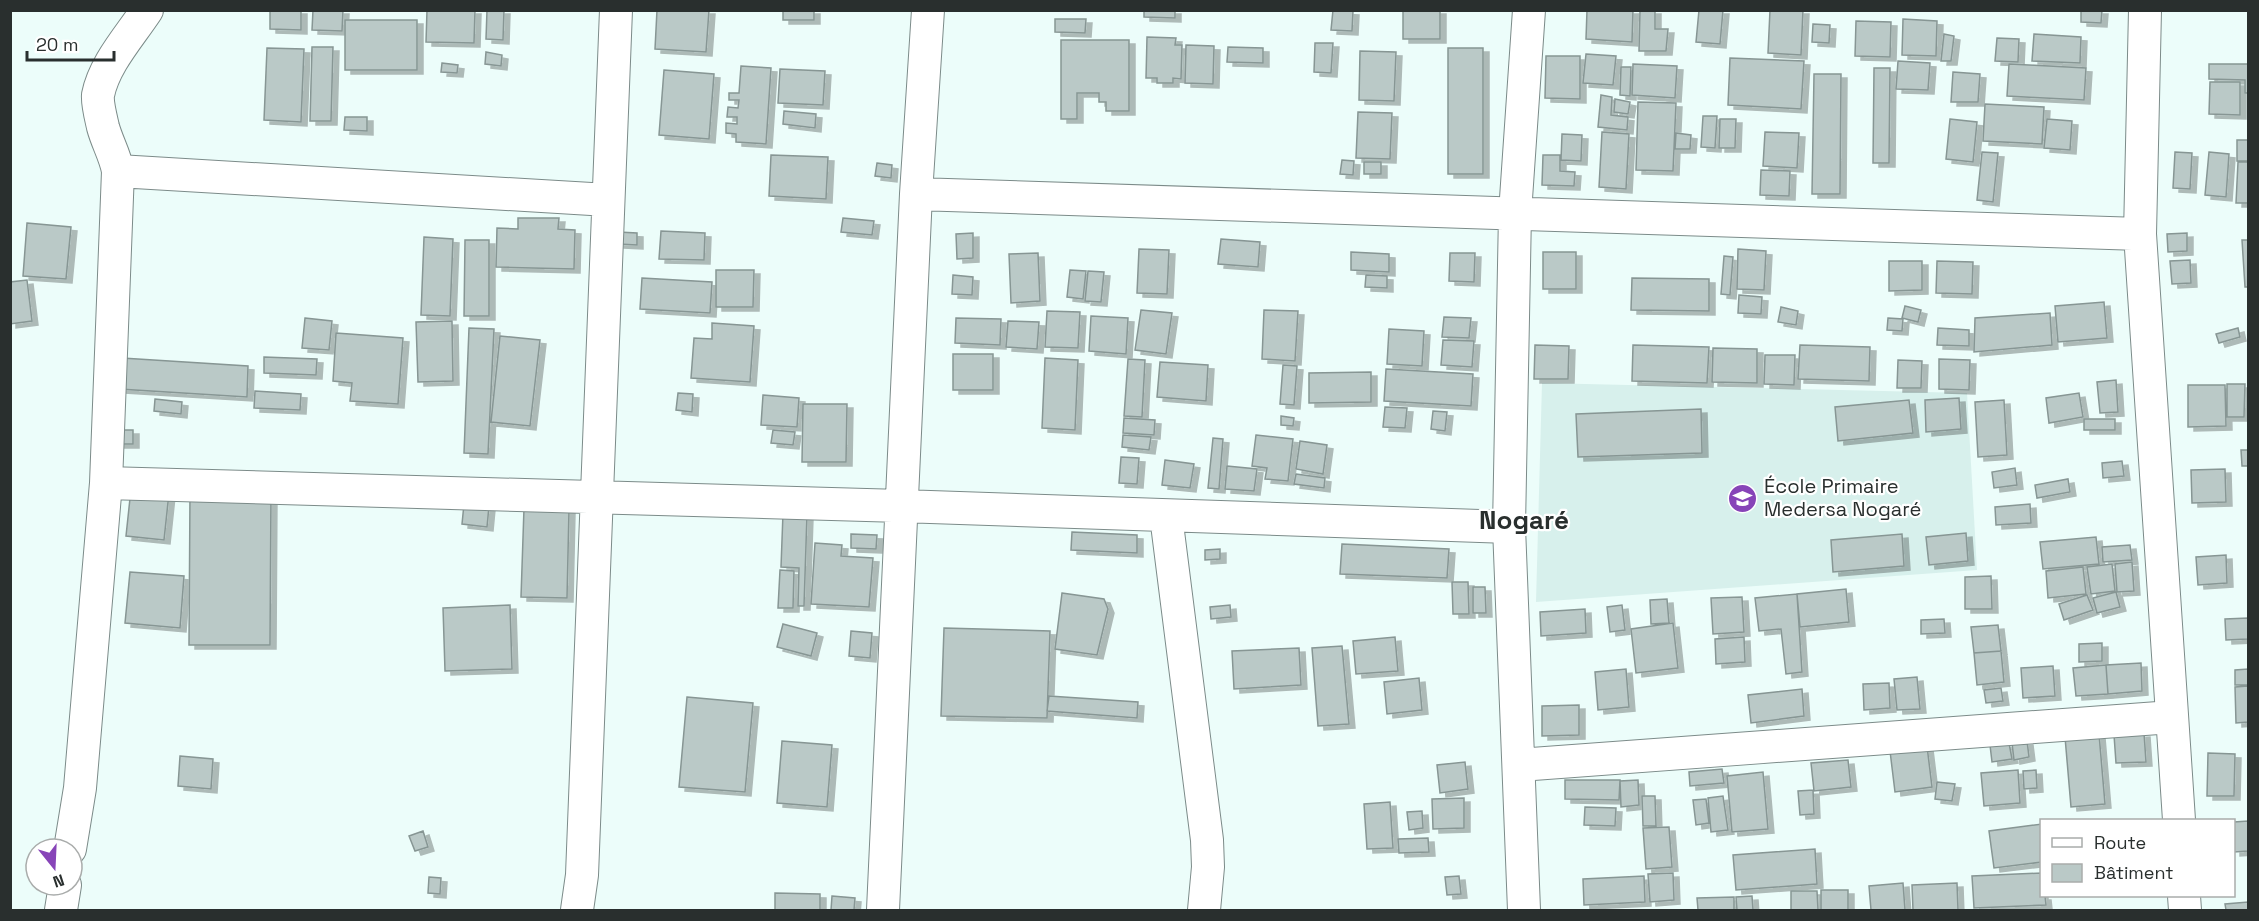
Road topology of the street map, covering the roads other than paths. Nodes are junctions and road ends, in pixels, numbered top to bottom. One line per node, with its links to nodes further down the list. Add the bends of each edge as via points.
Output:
1 (147, 10): 6 (street, via 110,66 98,96 103,128)
2 (616, 10): 8 (street)
3 (928, 10): 7 (street)
4 (1529, 10): 9 (street)
5 (2145, 10): 10 (street)
6 (118, 171): 8 (street); 11 (street)
7 (916, 194): 9 (street); 13 (street)
8 (608, 200): 12 (street)
9 (1515, 213): 10 (street); 15 (street)
10 (2140, 234): 16 (street)
11 (106, 483): 12 (street); 19 (street, via 80,788)
12 (597, 498): 13 (street); 20 (street, via 582,875)
13 (902, 506): 14 (street); 21 (street)
14 (1166, 516): 15 (street); 22 (street, via 1207,840)
15 (1509, 527): 17 (street)
16 (2172, 717): 17 (street); 18 (street)
17 (1518, 765): 23 (street)
18 (2179, 819)
19 (72, 837)
20 (577, 910)
21 (883, 910)
22 (1204, 910)
23 (1524, 910)

